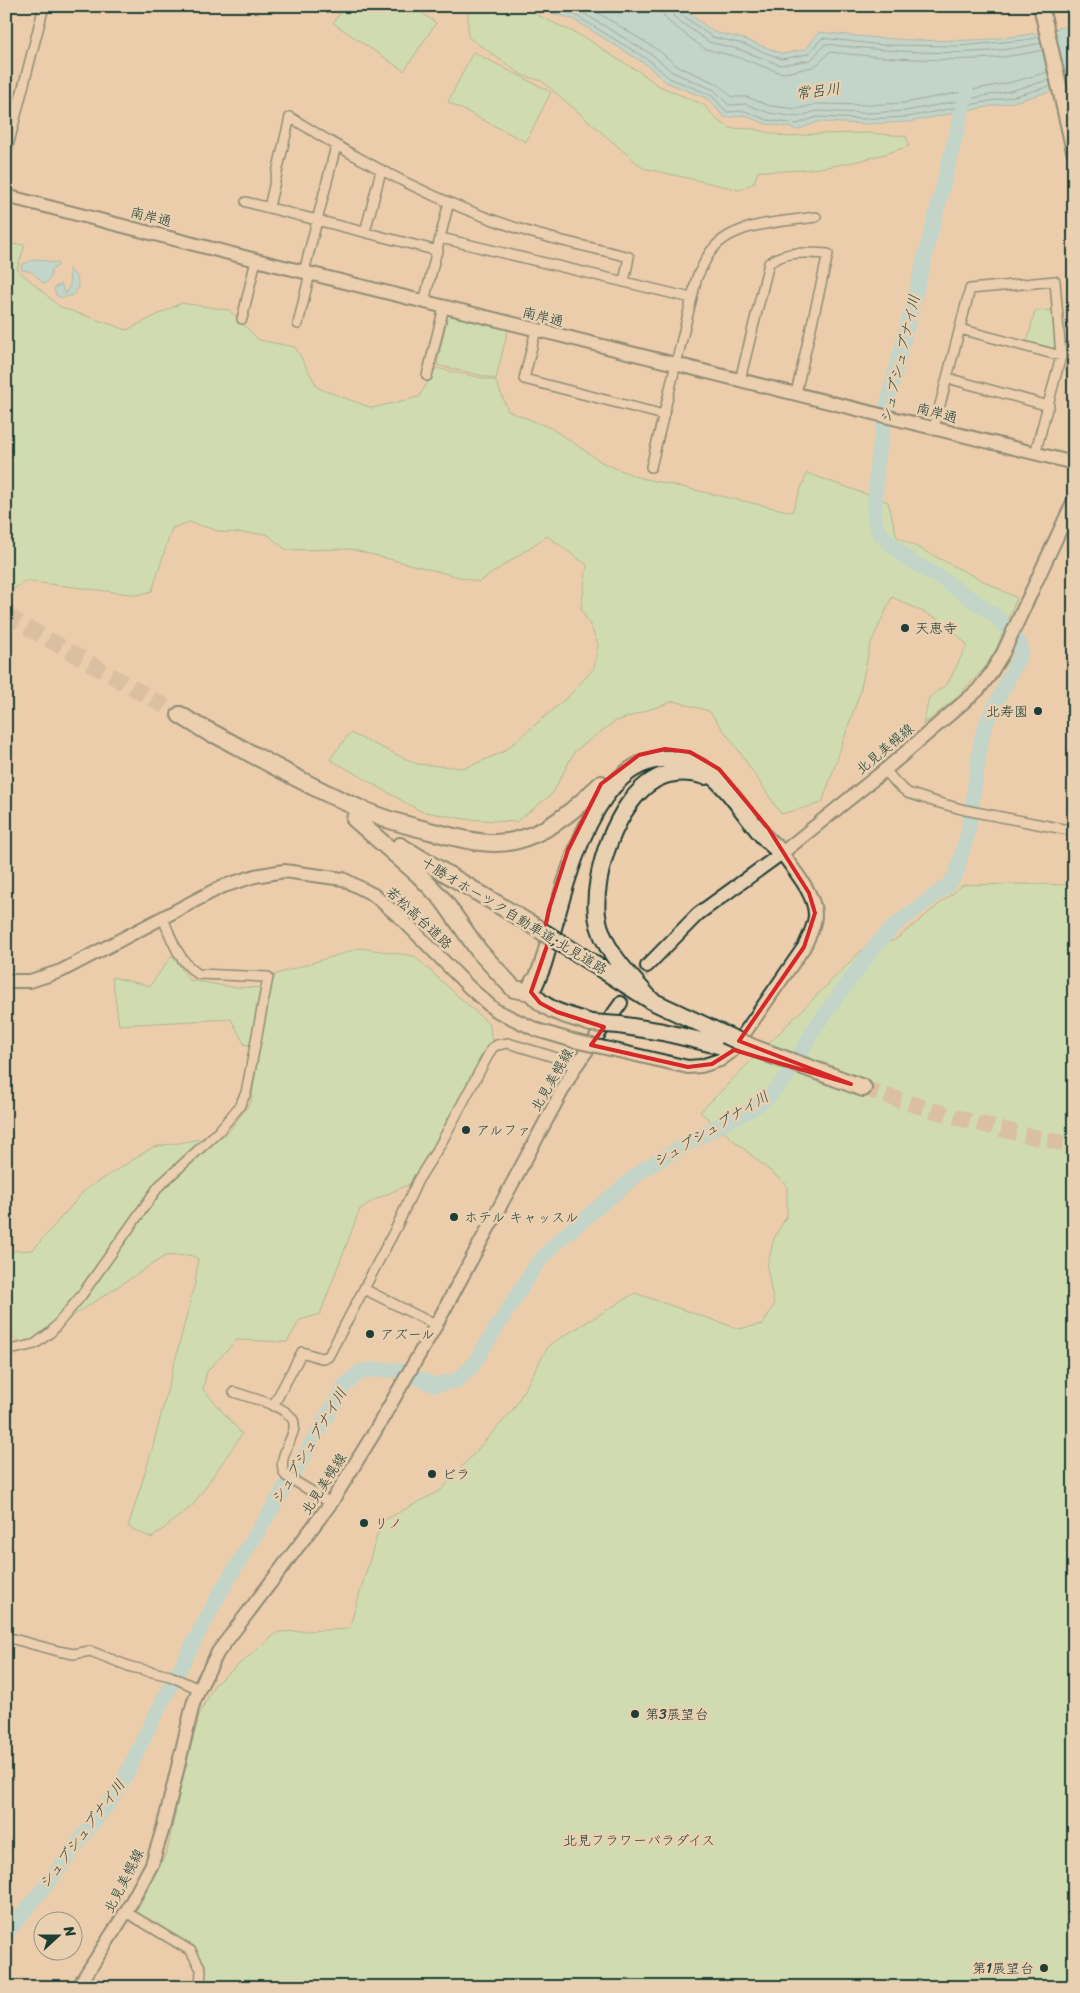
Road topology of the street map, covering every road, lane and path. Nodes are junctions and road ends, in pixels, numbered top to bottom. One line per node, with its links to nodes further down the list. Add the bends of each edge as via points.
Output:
1 (44, 6): 5 (street)
2 (1041, 6): 4 (main road)
3 (336, 146): 6 (street); 10 (street, via 290,117); 12 (street)
4 (1074, 151)
5 (6, 154)
6 (381, 171): 9 (street); 13 (street)
7 (6, 196): 16 (main road, 南岸通)
8 (246, 202): 10 (street)
9 (449, 202): 14 (street); 18 (street, via 526,231 629,257)
10 (269, 208): 12 (street)
11 (816, 217): 19 (street, via 744,229 726,236 712,250 697,277)
12 (317, 221): 13 (street); 17 (street)
13 (364, 232): 15 (street)
14 (441, 238): 15 (street); 18 (street)
15 (438, 251): 20 (street)
16 (256, 260): 17 (main road, 南岸通); 22 (street)
17 (307, 272): 20 (main road, 南岸通); 23 (street)
18 (624, 282): 19 (street)
19 (691, 298): 27 (street)
20 (424, 302): 21 (main road, 南岸通)
21 (444, 307): 25 (main road, 南岸通); 28 (street)
22 (242, 319)
23 (298, 324)
24 (960, 329): 26 (street); 26 (street, via 970,289 1055,282); 29 (street)
25 (536, 330): 27 (main road, 南岸通); 33 (street, via 524,379)
26 (1061, 356): 32 (street)
27 (677, 365): 30 (main road, 南岸通); 33 (street)
28 (427, 376)
29 (947, 378): 32 (street); 34 (street)
30 (740, 380): 31 (main road, 南岸通); 31 (street, via 769,263 779,256 801,252 828,254)
31 (796, 393): 34 (main road, 南岸通)
32 (1049, 406): 35 (street)
33 (664, 415): 37 (street)
34 (934, 428): 35 (main road, 南岸通)
35 (1036, 454): 36 (main road, 南岸通)
36 (1074, 463)
37 (650, 467)
38 (1074, 500): 41 (main road, 北見美幌線, via 1004,653 989,676 978,690)
39 (180, 715): 40 (highway, 十勝オホーツク自動車道;北見道路)
40 (203, 728): 43 (highway, via 373,814 472,842 494,844 524,839 560,822); 44 (highway, 十勝オホーツク自動車道;北見道路)
41 (885, 770): 45 (street, via 908,793 965,810); 46 (main road, 北見美幌線)
42 (714, 779): 46 (highway, via 761,834); 50 (highway, via 702,768 688,762 654,760 623,776 607,794 574,856 543,966); 51 (highway, via 694,772 677,772 655,779 640,790 624,812 601,868 597,916 604,939 616,959)
43 (601, 784): 46 (highway, via 622,764 639,755 665,749 690,752 719,768 768,828); 50 (highway, via 568,850 549,909)
44 (355, 819): 50 (highway, via 420,874 514,989); 51 (highway, 十勝オホーツク自動車道;北見道路, bridge)
45 (1074, 831)
46 (782, 853): 47 (main road, 若松高台道路, bridge, via 809,893 815,913 812,931 732,1050 712,1064 688,1067 574,1041 538,1030 495,1010 374,895 342,880 284,871 255,876 221,887); 48 (main road, 北見美幌線, via 698,914)
47 (163, 918): 49 (main road, 若松高台道路, via 61,970 30,981); 58 (street, via 176,948 189,968 198,974 268,977 246,1093 218,1132 159,1186 81,1296 51,1332 35,1344)
48 (647, 966)
49 (6, 981)
50 (531, 992): 53 (highway, bridge, via 540,1003 557,1012 591,1023)
51 (652, 1000): 53 (highway, 十勝オホーツク自動車道;北見道路)
52 (621, 1003): 54 (main road, 北見美幌線)
53 (723, 1040): 55 (highway, 十勝オホーツク自動車道;北見道路, bridge)
54 (577, 1064): 56 (street, via 508,1043 492,1048 418,1180); 57 (main road, 北見美幌線)
55 (857, 1086)
56 (364, 1289): 57 (street); 60 (street, via 328,1356 321,1358 302,1352)
57 (436, 1325): 61 (main road, 北見美幌線)
58 (6, 1351)
59 (234, 1392): 60 (street)
60 (273, 1406): 61 (street, via 294,1421 280,1463 281,1470 296,1483)
61 (331, 1503): 63 (main road, 北見美幌線, via 218,1652)
62 (6, 1637): 63 (street, via 74,1654 90,1651 131,1667 170,1676)
63 (198, 1689): 64 (main road, 北見美幌線, via 152,1864)
64 (126, 1912): 65 (main road, 北見美幌線); 66 (street, via 191,1951 201,1969)
65 (78, 1987)
66 (200, 1987)

